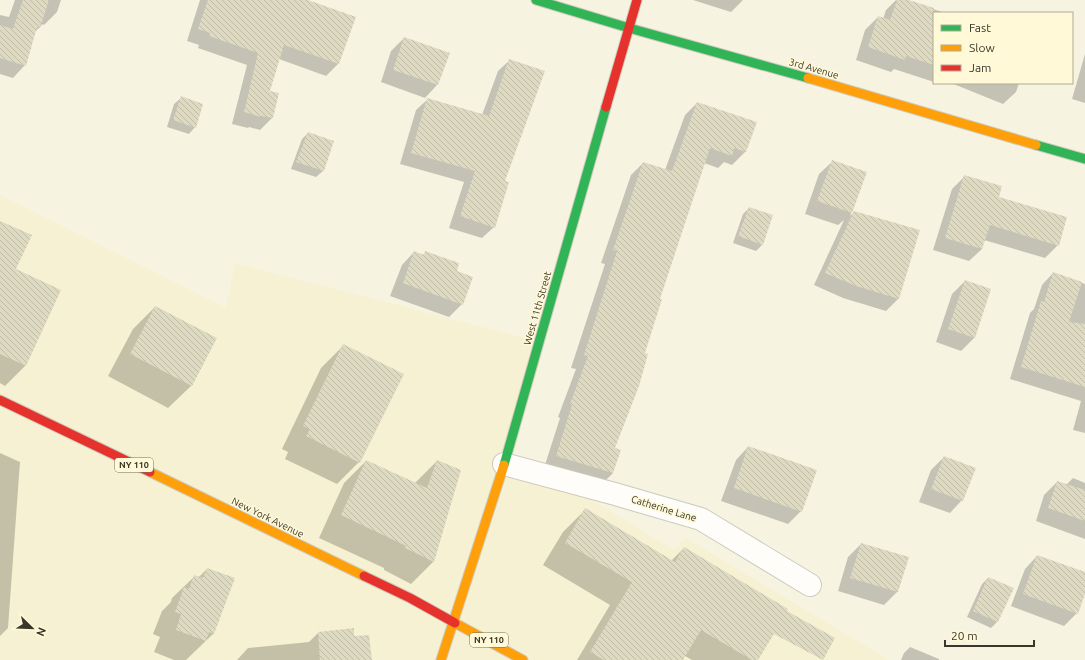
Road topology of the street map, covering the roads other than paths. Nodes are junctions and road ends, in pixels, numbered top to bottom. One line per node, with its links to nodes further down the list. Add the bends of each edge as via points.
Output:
1 (536, 0): 3 (street, 3rd Avenue)
2 (637, 0): 3 (street, West 11th Street)
3 (629, 28): 4 (street, 3rd Avenue); 6 (street, West 11th Street)
4 (1085, 159)
5 (0, 400): 8 (street, New York Avenue / NY 110)
6 (504, 464): 7 (street, Catherine Lane, via 701,519); 8 (street, West 11th Street)
7 (810, 585)
8 (454, 621): 9 (street, West 11th Street); 10 (street, New York Avenue / NY 110)
9 (441, 660)
10 (523, 660)

